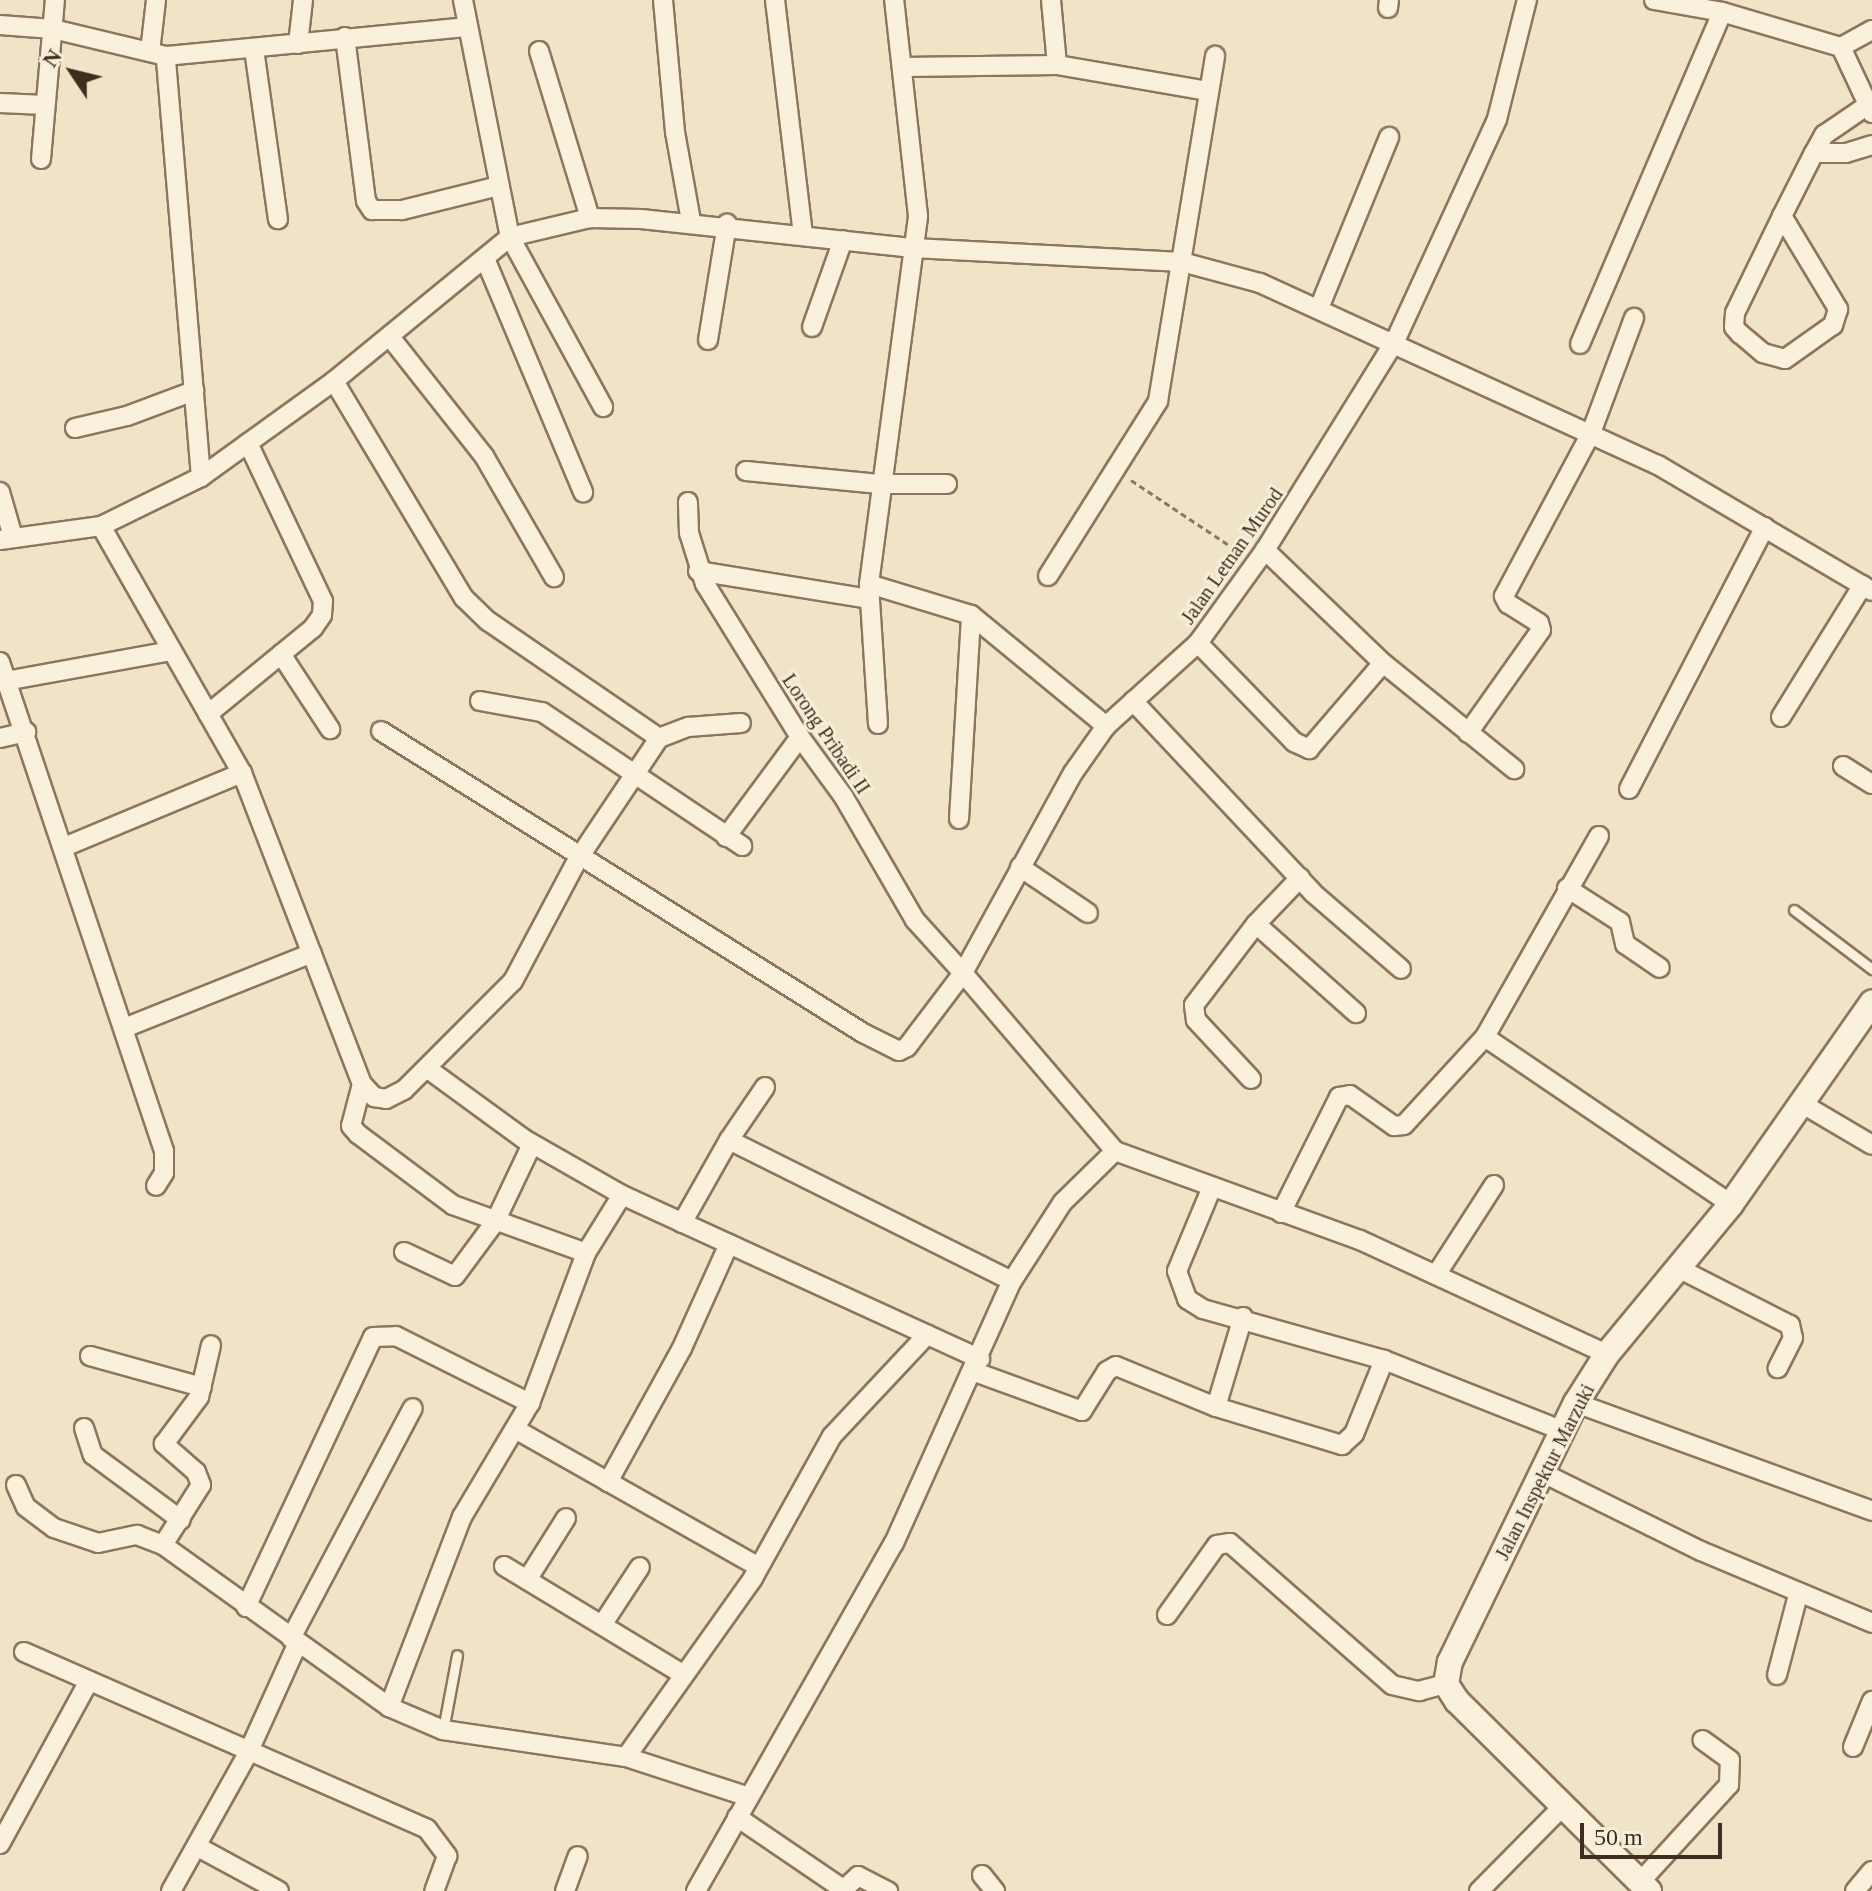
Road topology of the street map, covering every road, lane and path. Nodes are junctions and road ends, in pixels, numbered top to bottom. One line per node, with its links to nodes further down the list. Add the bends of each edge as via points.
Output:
1 (55, 0): 14 (street)
2 (156, 0): 21 (street)
3 (303, 0): 17 (street)
4 (463, 0): 13 (street)
5 (663, 0): 37 (street, via 675,132)
6 (775, 0): 39 (street)
7 (894, 0): 24 (street)
8 (1051, 0): 23 (street)
9 (1527, 0): 50 (street, Jalan Letnan Murod, via 1497,119)
10 (1654, 0): 11 (street)
11 (1722, 12): 18 (street); 51 (street)
12 (0, 25): 14 (street)
13 (465, 27): 16 (street); 33 (street)
14 (53, 29): 21 (street); 27 (street)
15 (1872, 30): 18 (street)
16 (345, 37): 17 (street); 33 (street, via 366,201 372,210 402,210)
17 (298, 44): 19 (street)
18 (1841, 47): 28 (street)
19 (254, 49): 21 (street); 36 (street)
20 (539, 51): 35 (street)
21 (158, 54): 53 (street)
22 (1215, 56): 25 (street)
23 (1057, 65): 24 (street); 25 (street)
24 (903, 67): 42 (street, via 918,216)
25 (1207, 91): 44 (street)
26 (0, 103): 27 (street)
27 (45, 105): 32 (street)
28 (1870, 109): 31 (street, via 1824,135)
29 (1389, 137): 45 (street)
30 (1872, 145): 31 (street, via 1846,153)
31 (1814, 153): 34 (street)
32 (41, 159)
33 (499, 186): 40 (street)
34 (1782, 216): 34 (street, via 1838,309 1833,325 1785,359 1763,353 1740,334 1733,320)
35 (590, 218): 37 (street); 40 (street)
36 (278, 219)
37 (691, 221): 38 (street)
38 (727, 224): 39 (street); 49 (street)
39 (803, 234): 41 (street)
40 (510, 237): 43 (street); 54 (street)
41 (843, 240): 42 (street); 47 (street)
42 (913, 248): 44 (street); 61 (street)
43 (486, 261): 48 (street); 64 (street)
44 (1182, 262): 45 (street, via 1260,283); 58 (street, via 1158,401)
45 (1319, 308): 50 (street)
46 (1634, 318): 56 (street)
47 (812, 327)
48 (390, 337): 52 (street); 72 (street, via 484,456)
49 (708, 340)
50 (1395, 341): 56 (street); 69 (street, Jalan Letnan Murod)
51 (1580, 344)
52 (334, 381): 57 (street); 95 (street, via 464,598 488,621)
53 (194, 391): 55 (street); 60 (street)
54 (603, 407)
55 (75, 428)
56 (1591, 433): 67 (street); 92 (street, via 1504,596 1541,630)
57 (248, 443): 60 (street); 78 (street, via 323,601 313,628)
58 (1115, 469): 69 (path); 71 (street)
59 (746, 471): 61 (street)
60 (201, 477): 66 (street)
61 (879, 484): 62 (street); 74 (street)
62 (947, 484)
63 (0, 492): 68 (street)
64 (583, 492)
65 (688, 502): 70 (street, Lorong Pribadi II)
66 (101, 526): 68 (street); 77 (street)
67 (1765, 527): 73 (street); 101 (street)
68 (7, 538)
69 (1261, 557): 76 (street, Jalan Letnan Murod); 80 (street)
70 (698, 571): 74 (street); 93 (street, Lorong Pribadi II)
71 (1048, 576)
72 (554, 577)
73 (1867, 588): 85 (street)
74 (869, 592): 75 (street); 87 (street)
75 (971, 615): 88 (street); 102 (street)
76 (1198, 643): 80 (street, via 1294,742 1309,749); 83 (street, Jalan Letnan Murod)
77 (170, 651): 81 (street); 84 (street)
78 (281, 654): 84 (street); 89 (street)
79 (0, 662): 81 (street)
80 (1383, 663): 92 (street)
81 (3, 682): 91 (street)
82 (480, 701): 98 (street, via 542,712)
83 (1133, 701): 88 (street, Jalan Letnan Murod); 107 (street)
84 (208, 714): 99 (street)
85 (1781, 717)
86 (741, 723): 95 (street, via 688,727)
87 (878, 724)
88 (1106, 726): 106 (street, Jalan Letnan Murod)
89 (330, 729)
90 (381, 731): 105 (street)
91 (26, 732): 94 (street); 104 (street)
92 (1468, 733): 97 (street)
93 (800, 737): 98 (street, via 734,842); 116 (street, Lorong Pribadi II, via 843,796 915,920)
94 (0, 738)
95 (659, 738): 98 (street)
96 (1843, 766): 100 (street)
97 (1514, 769)
98 (635, 772): 105 (street)
99 (242, 773): 104 (street); 112 (street)
100 (1872, 784)
101 (1629, 789)
102 (959, 819)
103 (1599, 836): 108 (street)
104 (64, 847): 119 (street)
105 (578, 859): 116 (street, Jalan Letnan Murod, via 899,1051 919,1038); 121 (street, via 513,981)
106 (1020, 867): 110 (street); 116 (street, Jalan Letnan Murod)
107 (1300, 878): 111 (street); 114 (street)
108 (1567, 888): 113 (street, via 1620,922 1625,944); 120 (street)
109 (1794, 910): 115 (lane)
110 (1088, 913)
111 (1256, 924): 118 (street); 122 (street, via 1199,993 1193,1012)
112 (312, 953): 119 (street); 123 (street)
113 (1660, 968)
114 (1401, 969)
115 (1872, 969)
116 (963, 973): 129 (street)
117 (1872, 1003): 125 (street, Jalan Inspektur Marzuki)
118 (1356, 1013)
119 (124, 1028): 131 (street, via 164,1151 164,1173)
120 (1485, 1037): 134 (street); 135 (street, via 1404,1125 1394,1126 1350,1095 1339,1097)
121 (428, 1069): 123 (street, via 386,1099 374,1097); 127 (street)
122 (1251, 1079)
123 (362, 1084): 136 (street, via 351,1126 358,1134 453,1205)
124 (765, 1087): 126 (street)
125 (1801, 1103): 128 (street); 134 (street, Jalan Inspektur Marzuki)
126 (729, 1140): 137 (street); 143 (street)
127 (532, 1144): 133 (street); 136 (street)
128 (1872, 1145)
129 (1115, 1151): 132 (street); 143 (street, via 1063,1202)
130 (1494, 1185): 142 (street)
131 (156, 1186)
132 (1212, 1187): 135 (street); 144 (street, via 1177,1279 1187,1299 1203,1309)
133 (622, 1195): 137 (street); 140 (street)
134 (1731, 1204): 141 (street, Jalan Inspektur Marzuki)
135 (1281, 1213): 142 (street, via 1360,1240)
136 (495, 1222): 139 (street, via 455,1276); 140 (street)
137 (682, 1223): 138 (street)
138 (729, 1244): 145 (street); 161 (street, via 682,1348)
139 (404, 1252)
140 (586, 1253): 153 (street)
141 (1678, 1268): 147 (street, Jalan Inspektur Marzuki); 151 (street, via 1790,1325 1793,1338)
142 (1436, 1275): 147 (street)
143 (1012, 1281): 150 (street)
144 (1243, 1317): 149 (street); 155 (street)
145 (927, 1335): 150 (street); 169 (street, via 832,1436)
146 (211, 1345): 152 (street)
147 (1607, 1354): 154 (street, Jalan Inspektur Marzuki)
148 (90, 1356): 152 (street)
149 (1384, 1360): 155 (street, via 1354,1434 1342,1445); 159 (street)
150 (977, 1366): 155 (street, via 1082,1411 1113,1365); 190 (street, via 894,1543)
151 (1778, 1368)
152 (202, 1387): 165 (street, via 164,1444 196,1472 201,1485)
153 (530, 1403): 158 (street); 172 (street, via 396,1336 373,1337)
154 (1576, 1403): 159 (street, Jalan Inspektur Marzuki); 163 (street)
155 (1216, 1407)
156 (413, 1408): 176 (street)
157 (84, 1428): 165 (street, via 93,1455)
158 (515, 1429): 161 (street); 184 (street, via 462,1517)
159 (1563, 1431): 160 (street, Jalan Inspektur Marzuki)
160 (1543, 1473): 171 (street); 182 (street, Jalan Inspektur Marzuki, via 1450,1662)
161 (608, 1482): 169 (street)
162 (16, 1485): 166 (street, via 34,1517 64,1532 98,1543 137,1535)
163 (1872, 1511)
164 (566, 1518): 170 (street)
165 (181, 1520): 166 (street)
166 (163, 1545): 172 (street)
167 (504, 1566): 170 (street)
168 (640, 1567): 175 (street)
169 (759, 1567): 179 (street)
170 (527, 1580): 175 (street)
171 (1798, 1595): 174 (street); 180 (street)
172 (246, 1607): 176 (street)
173 (1167, 1615): 182 (street, via 1217,1545 1230,1543 1392,1685 1419,1691)
174 (1872, 1623)
175 (602, 1625): 179 (street)
176 (295, 1641): 184 (street); 188 (street)
177 (24, 1652): 181 (street)
178 (457, 1655): 185 (lane)
179 (684, 1675): 189 (street)
180 (1777, 1675)
181 (89, 1681): 188 (street); 193 (street)
182 (1446, 1684): 191 (street)
183 (1872, 1701): 187 (street)
184 (389, 1707): 185 (street)
185 (443, 1730): 189 (street)
186 (1702, 1740): 198 (street, via 1730,1760 1729,1785)
187 (1853, 1747)
188 (248, 1753): 194 (street); 202 (street, via 427,1829 447,1856)
189 (626, 1757): 190 (street)
190 (749, 1797): 192 (street)
191 (1564, 1805): 198 (street); 207 (street)
192 (737, 1817): 199 (street); 204 (street)
193 (1, 1839)
194 (198, 1847): 200 (street); 201 (street)
195 (578, 1856): 203 (street)
196 (1872, 1871): 208 (street)
197 (982, 1875): 206 (street)
198 (1645, 1886)
199 (843, 1890): 205 (street, via 858,1876)
200 (171, 1891)
201 (279, 1891)
202 (434, 1891)
203 (565, 1891)
204 (696, 1891)
205 (888, 1891)
206 (995, 1891)
207 (1479, 1891)
208 (1855, 1891)

